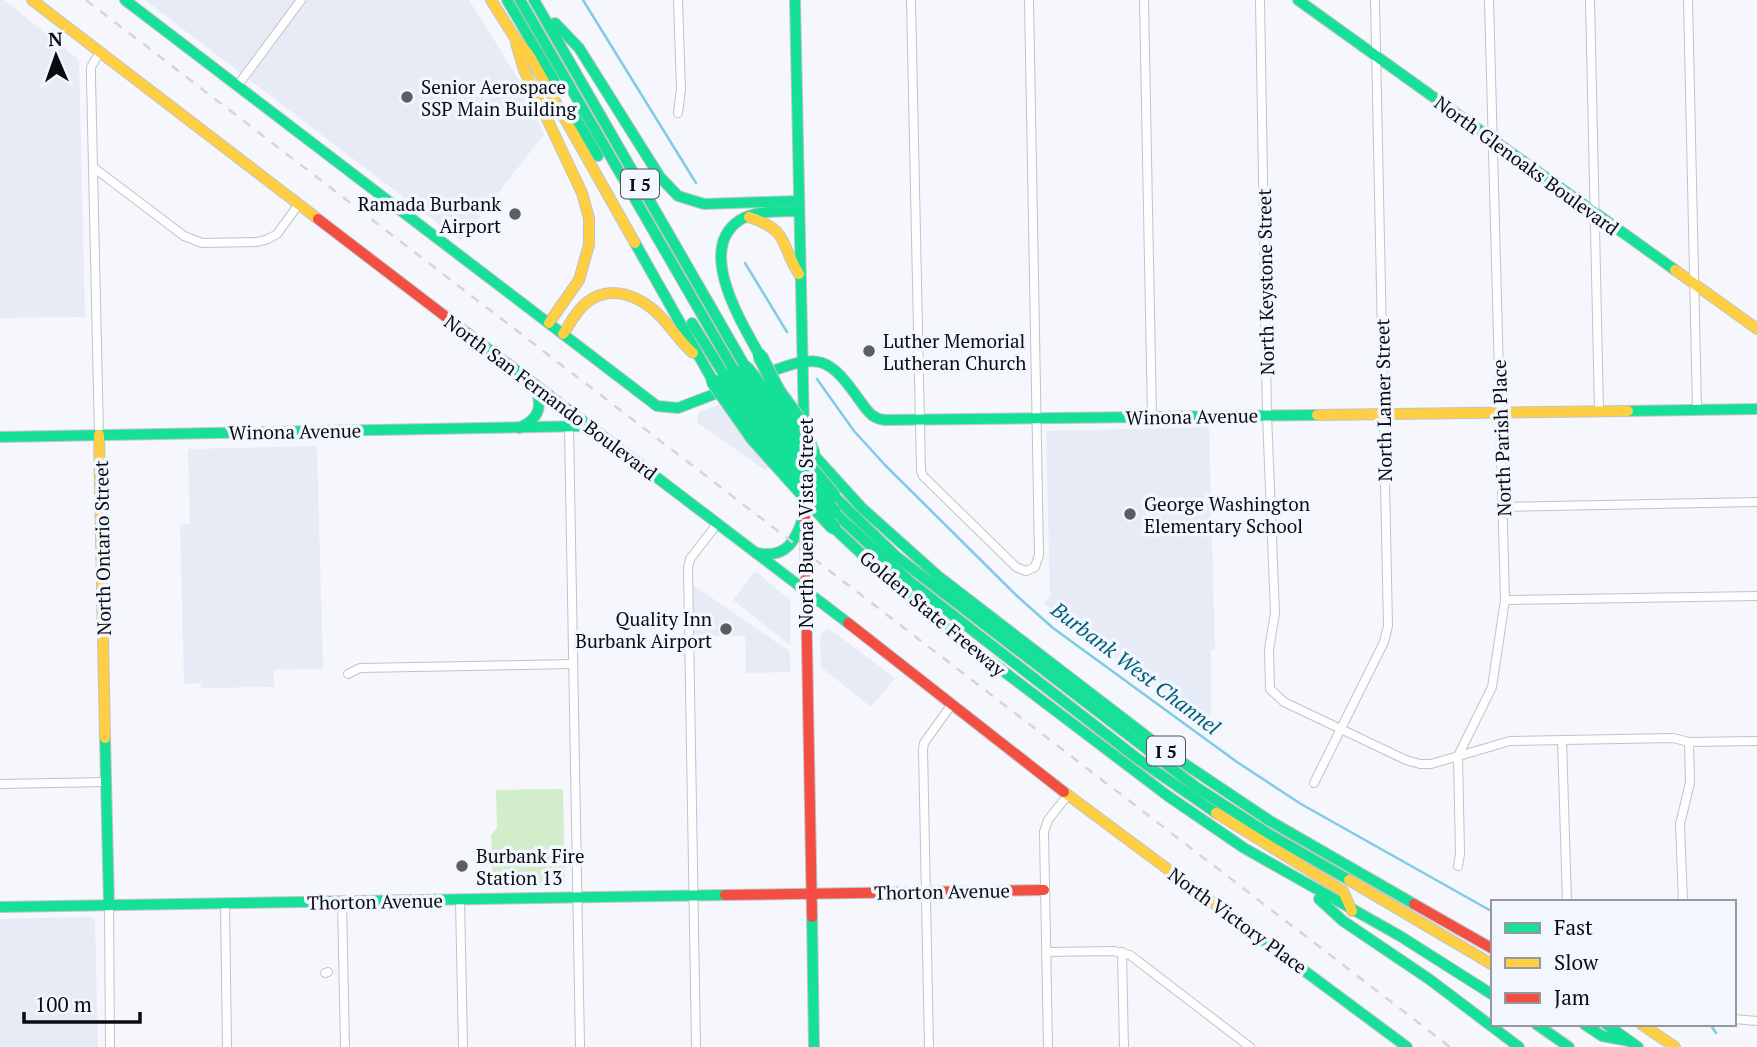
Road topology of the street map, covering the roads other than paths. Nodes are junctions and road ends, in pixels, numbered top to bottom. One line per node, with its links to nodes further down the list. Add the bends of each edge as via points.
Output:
1 (32, 0): 19 (main road, North San Fernando Boulevard)
2 (125, 0): 21 (main road)
3 (301, 0): 21 (street)
4 (491, 0): 18 (main road, Golden State Freeway / I 5)
5 (507, 0): 36 (main road, via 699,337)
6 (678, 0): 22 (street)
7 (795, 0): 26 (main road, North Buena Vista Street)
8 (911, 0): 46 (street)
9 (1030, 0): 45 (street)
10 (1144, 0): 44 (street)
11 (1260, 0): 43 (street, North Keystone Street)
12 (1298, 0): 20 (main road, North Glenoaks Boulevard)
13 (1375, 0): 20 (street, North Lamer Street)
14 (1489, 0): 23 (street, North Parish Place)
15 (1590, 0): 27 (street)
16 (1688, 0): 30 (street)
17 (530, 1): 26 (main road, via 579,48 660,177 678,196 704,204); 36 (main road, Golden State Freeway / I 5)
18 (515, 38): 31 (main road, via 524,70 582,193 589,218 589,245 579,280); 34 (main road, Golden State Freeway / I 5, via 529,55)
19 (100, 52): 24 (street, North Ontario Street, via 91,68); 25 (main road, North San Fernando Boulevard)
20 (1377, 57): 23 (main road, North Glenoaks Boulevard); 42 (street, North Lamer Street)
21 (237, 85): 31 (main road)
22 (678, 113)
23 (1493, 141): 27 (main road, North Glenoaks Boulevard); 41 (street, North Parish Place)
24 (93, 167): 25 (street, via 184,236 202,243 268,239); 50 (street, North Ontario Street)
25 (299, 204): 37 (main road, North San Fernando Boulevard)
26 (798, 206): 28 (main road); 29 (main road, North Buena Vista Street)
27 (1594, 214): 30 (main road, North Glenoaks Boulevard); 40 (street)
28 (748, 217): 29 (main road, via 764,221 783,237); 52 (main road, bridge, via 722,238 720,259 729,292)
29 (799, 274): 35 (main road, North Buena Vista Street)
30 (1693, 284): 32 (main road, North Glenoaks Boulevard); 38 (street)
31 (549, 323): 33 (main road)
32 (1757, 329)
33 (563, 334): 34 (main road, via 587,302 612,292 642,301); 35 (main road, Winona Avenue, via 663,408 678,408)
34 (696, 356): 36 (main road, Golden State Freeway / I 5)
35 (803, 363): 46 (main road, Winona Avenue, via 820,362 836,368 876,419); 55 (main road, North Buena Vista Street)
36 (730, 374): 52 (main road, Golden State Freeway / I 5, bridge); 74 (main road, Golden State Freeway / I 5, bridge, via 753,438 833,527 898,588 1129,768); 87 (main road, bridge, via 767,435 851,530 909,581 1138,759 1343,891); 91 (main road, bridge, via 833,495 940,592 1196,787)
37 (534, 383): 47 (main road, North San Fernando Boulevard); 49 (main road, via 540,410 535,420)
38 (1697, 409): 39 (main road, Winona Avenue); 40 (main road, Winona Avenue)
39 (1757, 409)
40 (1599, 411): 41 (main road, Winona Avenue)
41 (1500, 412): 42 (main road, Winona Avenue); 54 (street, North Parish Place)
42 (1382, 413): 43 (main road, Winona Avenue); 64 (street, North Lamer Street, via 1388,626)
43 (1267, 415): 44 (main road, Winona Avenue); 64 (street, North Keystone Street, via 1275,613 1269,649 1270,689 1284,702)
44 (1152, 417): 45 (main road, Winona Avenue)
45 (1036, 418): 46 (main road, Winona Avenue); 46 (street, via 1039,555 1030,571 1016,567 923,476)
46 (920, 419)
47 (589, 426): 48 (main road, Winona Avenue); 56 (main road, North San Fernando Boulevard)
48 (569, 427): 49 (main road, Winona Avenue); 61 (street)
49 (519, 428): 50 (main road, Winona Avenue)
50 (99, 435): 51 (main road, Winona Avenue); 69 (main road, North Ontario Street)
51 (0, 437)
52 (813, 454): 88 (main road, Golden State Freeway / I 5, via 886,531 938,576 1167,752 1270,821)
53 (1757, 502): 54 (street)
54 (1503, 507): 60 (street, North Parish Place)
55 (805, 513): 57 (main road, via 786,551 771,556); 58 (main road, North Buena Vista Street)
56 (716, 524): 57 (main road, North San Fernando Boulevard); 78 (street, via 688,568)
57 (753, 552): 58 (main road, North San Fernando Boulevard)
58 (806, 592): 63 (main road, North San Fernando Boulevard); 77 (main road, North Buena Vista Street)
59 (1757, 596): 60 (street)
60 (1505, 600): 68 (street, North Parish Place, via 1492,687)
61 (572, 664): 62 (street, via 360,668); 79 (street)
62 (348, 674)
63 (952, 704): 72 (main road, North San Fernando Boulevard); 76 (street, via 923,749)
64 (1341, 729): 68 (street, via 1420,764); 70 (street, North Lamer Street)
65 (1562, 740): 67 (street, via 1672,738); 68 (street, via 1510,740); 81 (street)
66 (1757, 741): 67 (street)
67 (1689, 742): 82 (street, via 1690,783 1680,824)
68 (1458, 757): 73 (street, North Parish Place)
69 (106, 782): 71 (street); 85 (main road, North Ontario Street)
70 (1314, 783)
71 (0, 784)
72 (1068, 795): 75 (street, via 1044,832); 113 (main road, North Victory Place)
73 (1458, 866)
74 (1303, 883): 87 (main road, Golden State Freeway / I 5); 95 (main road, via 1343,921)
75 (1044, 890): 76 (main road, Thorton Avenue); 89 (street)
76 (927, 892): 77 (main road, Thorton Avenue); 109 (street)
77 (810, 893): 78 (main road, Thorton Avenue); 108 (main road, North Buena Vista Street)
78 (694, 895): 79 (main road, Thorton Avenue); 107 (street)
79 (577, 897): 80 (main road, Thorton Avenue); 106 (street)
80 (460, 899): 83 (main road, Thorton Avenue); 105 (street)
81 (1567, 900)
82 (1683, 900)
83 (342, 901): 84 (main road, Thorton Avenue); 104 (street)
84 (225, 903): 85 (main road, Thorton Avenue); 103 (street)
85 (109, 905): 86 (main road, Thorton Avenue); 102 (street, North Ontario Street)
86 (0, 907)
87 (1352, 911): 92 (main road, Golden State Freeway / I 5)
88 (1491, 946)
89 (1046, 952): 90 (street); 110 (street)
90 (1122, 952): 111 (street); 112 (street)
91 (1491, 964)
92 (1491, 994)
93 (1736, 1019): 94 (street)
94 (1757, 1021)
95 (1491, 1026)
96 (1491, 1026): 114 (main road)
97 (1539, 1026): 115 (main road)
98 (1587, 1026): 101 (main road, via 1602,1036)
99 (1609, 1026): 101 (main road)
100 (1644, 1026): 116 (main road)
101 (1633, 1044)
102 (110, 1047)
103 (227, 1047)
104 (345, 1047)
105 (463, 1047)
106 (580, 1047)
107 (696, 1047)
108 (814, 1047)
109 (929, 1047)
110 (1048, 1047)
111 (1124, 1047)
112 (1250, 1047)
113 (1407, 1047)
114 (1519, 1047)
115 (1569, 1047)
116 (1675, 1047)

